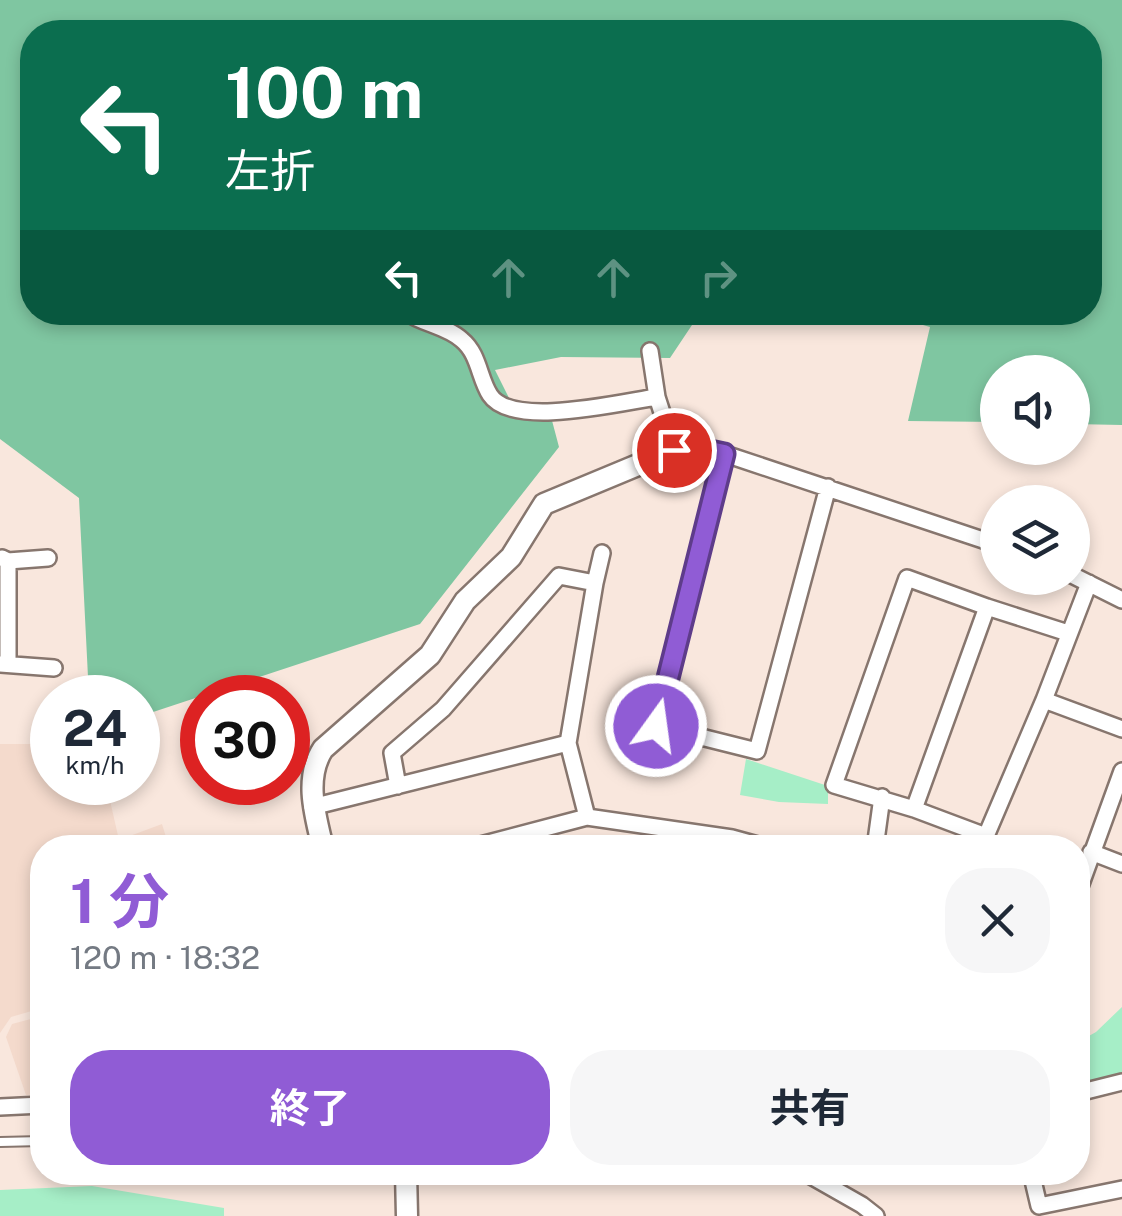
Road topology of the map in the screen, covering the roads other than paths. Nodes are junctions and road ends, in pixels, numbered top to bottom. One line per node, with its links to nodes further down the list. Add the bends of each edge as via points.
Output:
1 (432, 325): 3 (street, via 463,340 491,397 505,408 538,413)
2 (650, 351): 3 (street)
3 (657, 397): 4 (street)
4 (674, 450): 5 (street); 25 (street, via 544,504 511,558 466,601 430,655 323,748 315,762)
5 (724, 454): 6 (street); 6 (street, via 656,726 757,751)
6 (828, 487): 7 (street)
7 (980, 539)
8 (602, 552): 11 (street)
9 (48, 558): 10 (street)
10 (4, 559): 17 (street)
11 (595, 583): 21 (street); 23 (street, via 559,576 444,708 392,753)
12 (1090, 584): 14 (street)
13 (1084, 595): 16 (street)
14 (1122, 600)
15 (987, 607): 16 (street); 24 (street, via 907,578 834,784); 26 (street)
16 (1068, 633): 19 (street)
17 (4, 664): 18 (street)
18 (54, 668)
19 (1044, 700): 20 (street); 33 (street)
20 (1122, 729)
21 (568, 743): 23 (street); 27 (street)
22 (1122, 772): 34 (street)
23 (398, 786): 25 (street)
24 (882, 797): 26 (street); 31 (street)
25 (312, 807): 28 (street)
26 (914, 809): 32 (street)
27 (587, 817): 29 (street); 30 (street)
28 (319, 835)
29 (518, 835)
30 (687, 835)
31 (878, 835)
32 (971, 835)
33 (989, 835)
34 (1091, 852): 35 (street); 36 (street)
35 (1090, 855)
36 (1122, 864)
37 (1122, 1082): 38 (street)
38 (1090, 1090)
39 (30, 1105): 40 (street)
40 (0, 1106)
41 (30, 1141): 42 (lane)
42 (0, 1142)
43 (406, 1185): 47 (street)
44 (827, 1185): 48 (street)
45 (1035, 1185): 46 (street, via 1039,1206)
46 (1122, 1189)
47 (407, 1216)
48 (876, 1216)

